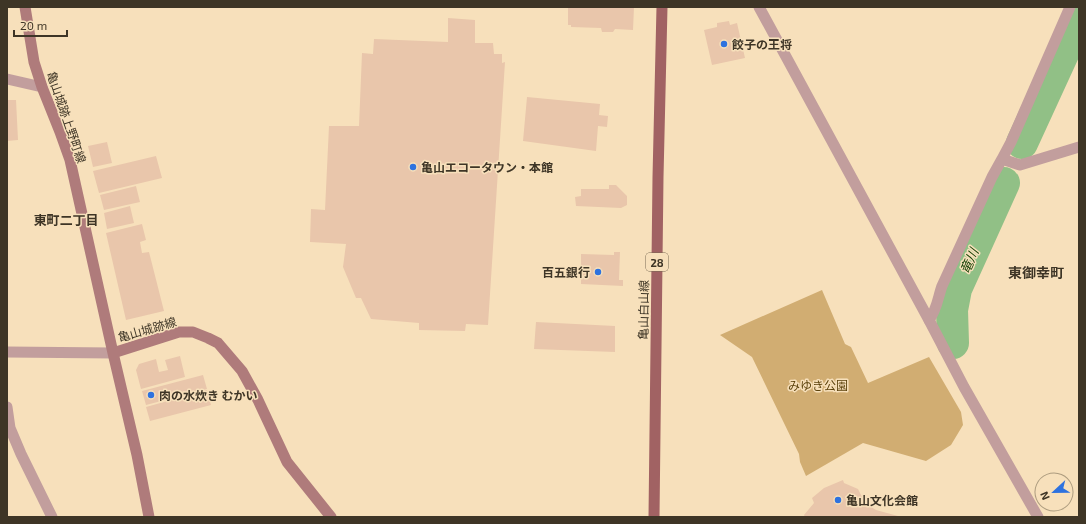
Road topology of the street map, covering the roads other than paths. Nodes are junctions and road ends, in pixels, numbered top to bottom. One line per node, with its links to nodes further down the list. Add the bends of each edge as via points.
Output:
1 (662, 7): 16 (main road, 亀山白山線 / 28)
2 (759, 7): 9 (street)
3 (1070, 7): 8 (street)
4 (27, 8): 6 (main road, 亀山城跡上野町線, via 34,62)
5 (7, 79): 6 (street)
6 (42, 87): 11 (main road, 亀山城跡上野町線, via 70,160)
7 (1079, 147): 8 (street, via 1020,165)
8 (1002, 159): 9 (street, via 942,286 934,314)
9 (929, 320): 17 (street)
10 (7, 352): 11 (street)
11 (112, 353): 14 (main road, 亀山城跡線); 15 (main road, 亀山城跡線, via 179,332 194,332 218,343 242,371 287,462)
12 (7, 407): 13 (street, via 10,428 18,448)
13 (52, 517)
14 (149, 517)
15 (331, 517)
16 (654, 517)
17 (1038, 517)

